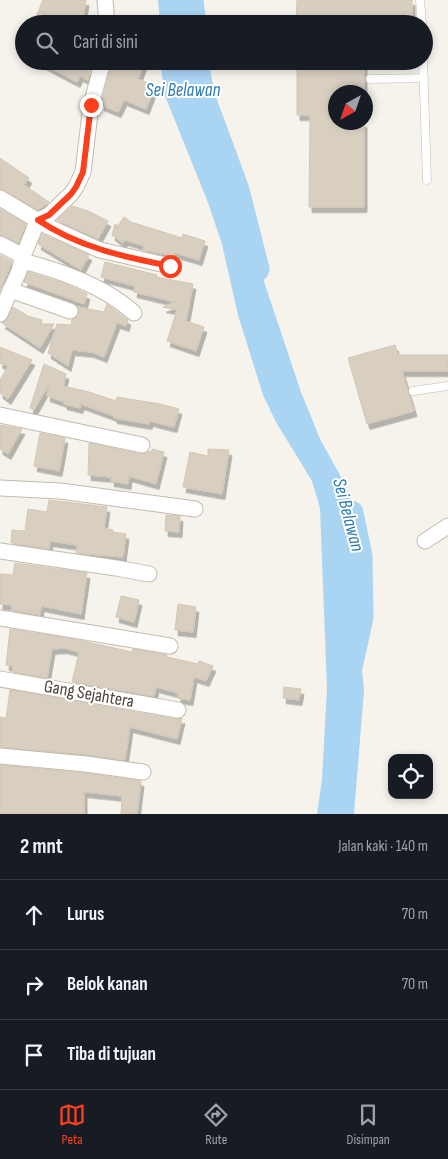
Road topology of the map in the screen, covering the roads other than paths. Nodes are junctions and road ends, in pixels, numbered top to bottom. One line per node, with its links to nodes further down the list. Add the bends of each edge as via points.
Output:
1 (105, 0): 3 (street)
2 (420, 0): 4 (lane)
3 (106, 15)
4 (421, 15)
5 (97, 70): 11 (street, via 83,172 71,194 49,215)
6 (424, 70): 7 (lane)
7 (424, 78): 8 (lane); 9 (lane)
8 (370, 79)
9 (427, 180)
10 (0, 198): 11 (street)
11 (38, 220): 13 (street); 14 (street, via 100,250)
12 (0, 244): 13 (street)
13 (23, 258): 15 (street); 17 (street, via 99,290 123,302)
14 (170, 266)
15 (10, 290): 16 (street); 18 (street)
16 (70, 311)
17 (134, 313)
18 (0, 314)
19 (448, 386): 20 (lane)
20 (412, 391)
21 (0, 415): 22 (street)
22 (142, 445)
23 (0, 488): 24 (street, via 60,491)
24 (195, 509)
25 (448, 526): 26 (street)
26 (425, 541)
27 (0, 551): 28 (street)
28 (149, 574)
29 (0, 618): 30 (street)
30 (170, 646)
31 (0, 679): 32 (street, Gang Sejahtera)
32 (178, 710)
33 (0, 756): 34 (street)
34 (143, 772)

